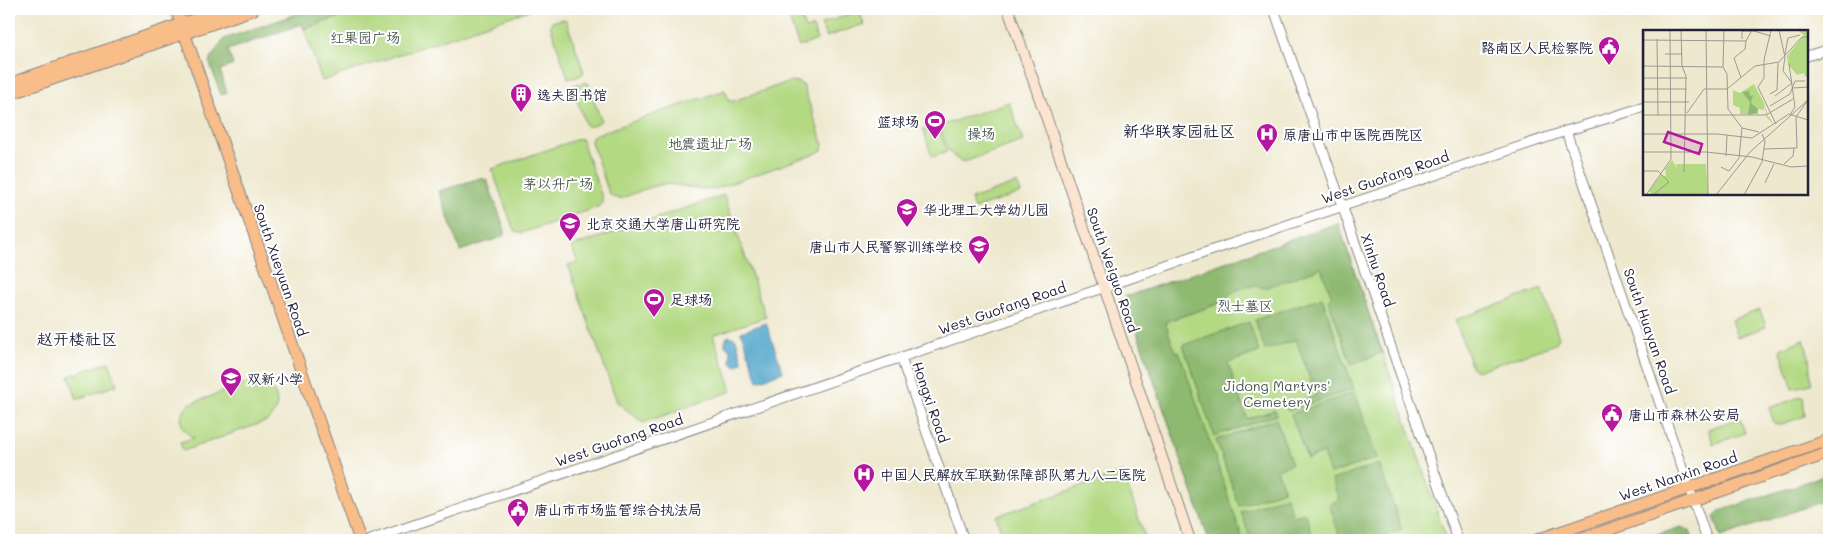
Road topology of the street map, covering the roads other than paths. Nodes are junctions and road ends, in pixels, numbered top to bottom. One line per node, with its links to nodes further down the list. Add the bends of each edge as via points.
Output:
1 (176, 9): 6 (main road, South Xueyuan Road)
2 (225, 9): 6 (main road)
3 (254, 9): 6 (main road)
4 (1008, 9): 14 (main road, South Weiguo Road)
5 (1274, 9): 13 (street, Xinhu Road)
6 (183, 28): 9 (main road); 10 (main road); 20 (main road, South Xueyuan Road)
7 (1829, 50): 8 (street)
8 (1808, 56)
9 (9, 84)
10 (9, 94)
11 (1643, 107): 12 (street, West Guofang Road)
12 (1566, 131): 13 (street, West Guofang Road); 18 (street, South Huayan Road)
13 (1342, 206): 14 (street, West Guofang Road); 24 (street, Xinhu Road)
14 (1104, 288): 15 (street, West Guofang Road); 23 (main road, South Weiguo Road)
15 (901, 358): 21 (street, West Guofang Road); 22 (street, Hongxi Road)
16 (1829, 440): 18 (main road, West Nanxin Road)
17 (1829, 454): 19 (main road, West Nanxin Road)
18 (1689, 488): 19 (street, South Huayan Road); 25 (main road, West Nanxin Road)
19 (1694, 501): 26 (main road, West Nanxin Road); 27 (street, South Huayan Road)
20 (360, 540)
21 (370, 540)
22 (964, 540)
23 (1190, 540)
24 (1458, 540)
25 (1537, 540)
26 (1580, 540)
27 (1708, 540)

